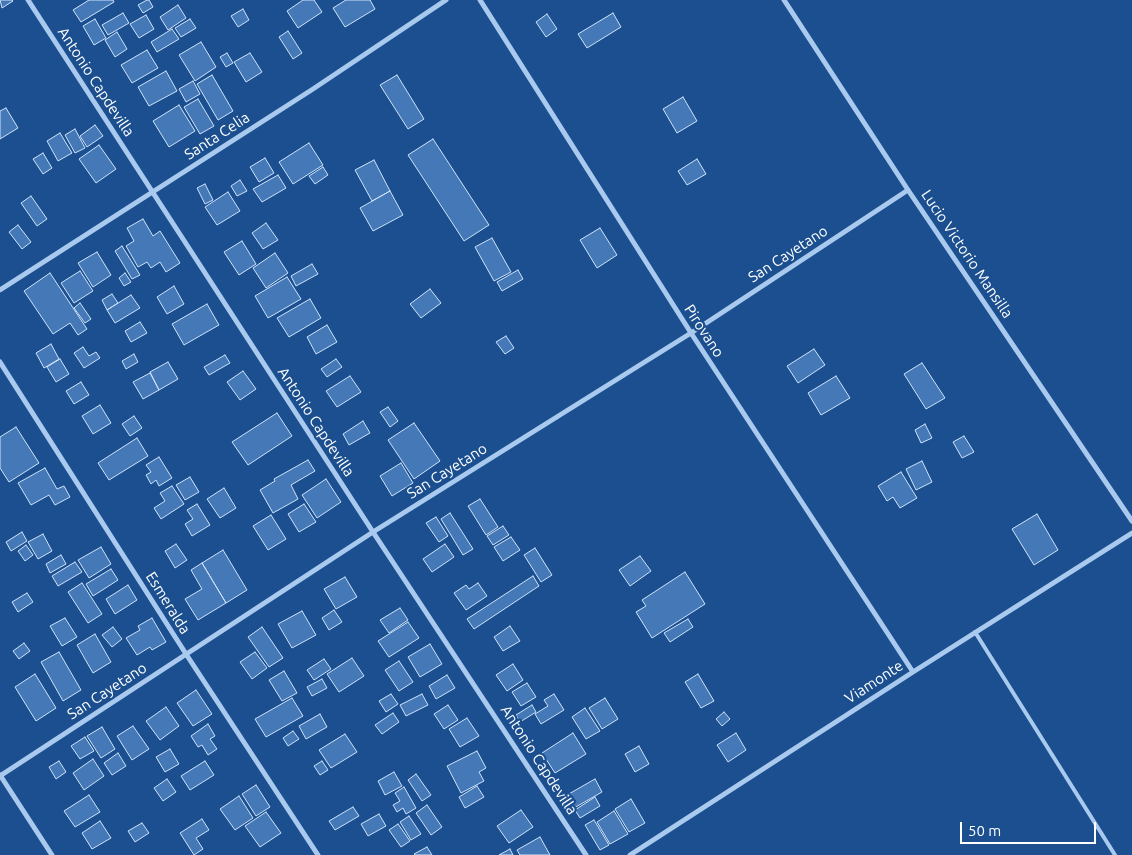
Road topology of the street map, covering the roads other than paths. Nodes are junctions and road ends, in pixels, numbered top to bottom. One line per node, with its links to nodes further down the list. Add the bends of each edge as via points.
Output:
1 (28, 0): 6 (street, Antonio Capdevilla)
2 (446, 0): 6 (street, Santa Celia)
3 (480, 0): 8 (street, Pirovano)
4 (784, 0): 5 (street, Lucio Victorio Mansilla)
5 (908, 190): 8 (street, San Cayetano); 10 (street, Lucio Victorio Mansilla)
6 (152, 192): 7 (street, Santa Celia); 11 (street, Antonio Capdevilla)
7 (0, 290)
8 (691, 334): 11 (street, San Cayetano); 15 (street, Pirovano)
9 (0, 362): 14 (street, Esmeralda)
10 (1132, 521)
11 (373, 532): 14 (street, San Cayetano); 19 (street, Antonio Capdevilla)
12 (1132, 533): 13 (street, Viamonte)
13 (975, 632): 15 (street, Viamonte); 21 (lane)
14 (186, 654): 16 (street, San Cayetano); 18 (street, Esmeralda)
15 (913, 672): 20 (street, Viamonte)
16 (0, 776): 17 (street)
17 (52, 855)
18 (318, 855)
19 (586, 855)
20 (630, 855)
21 (1115, 855)

